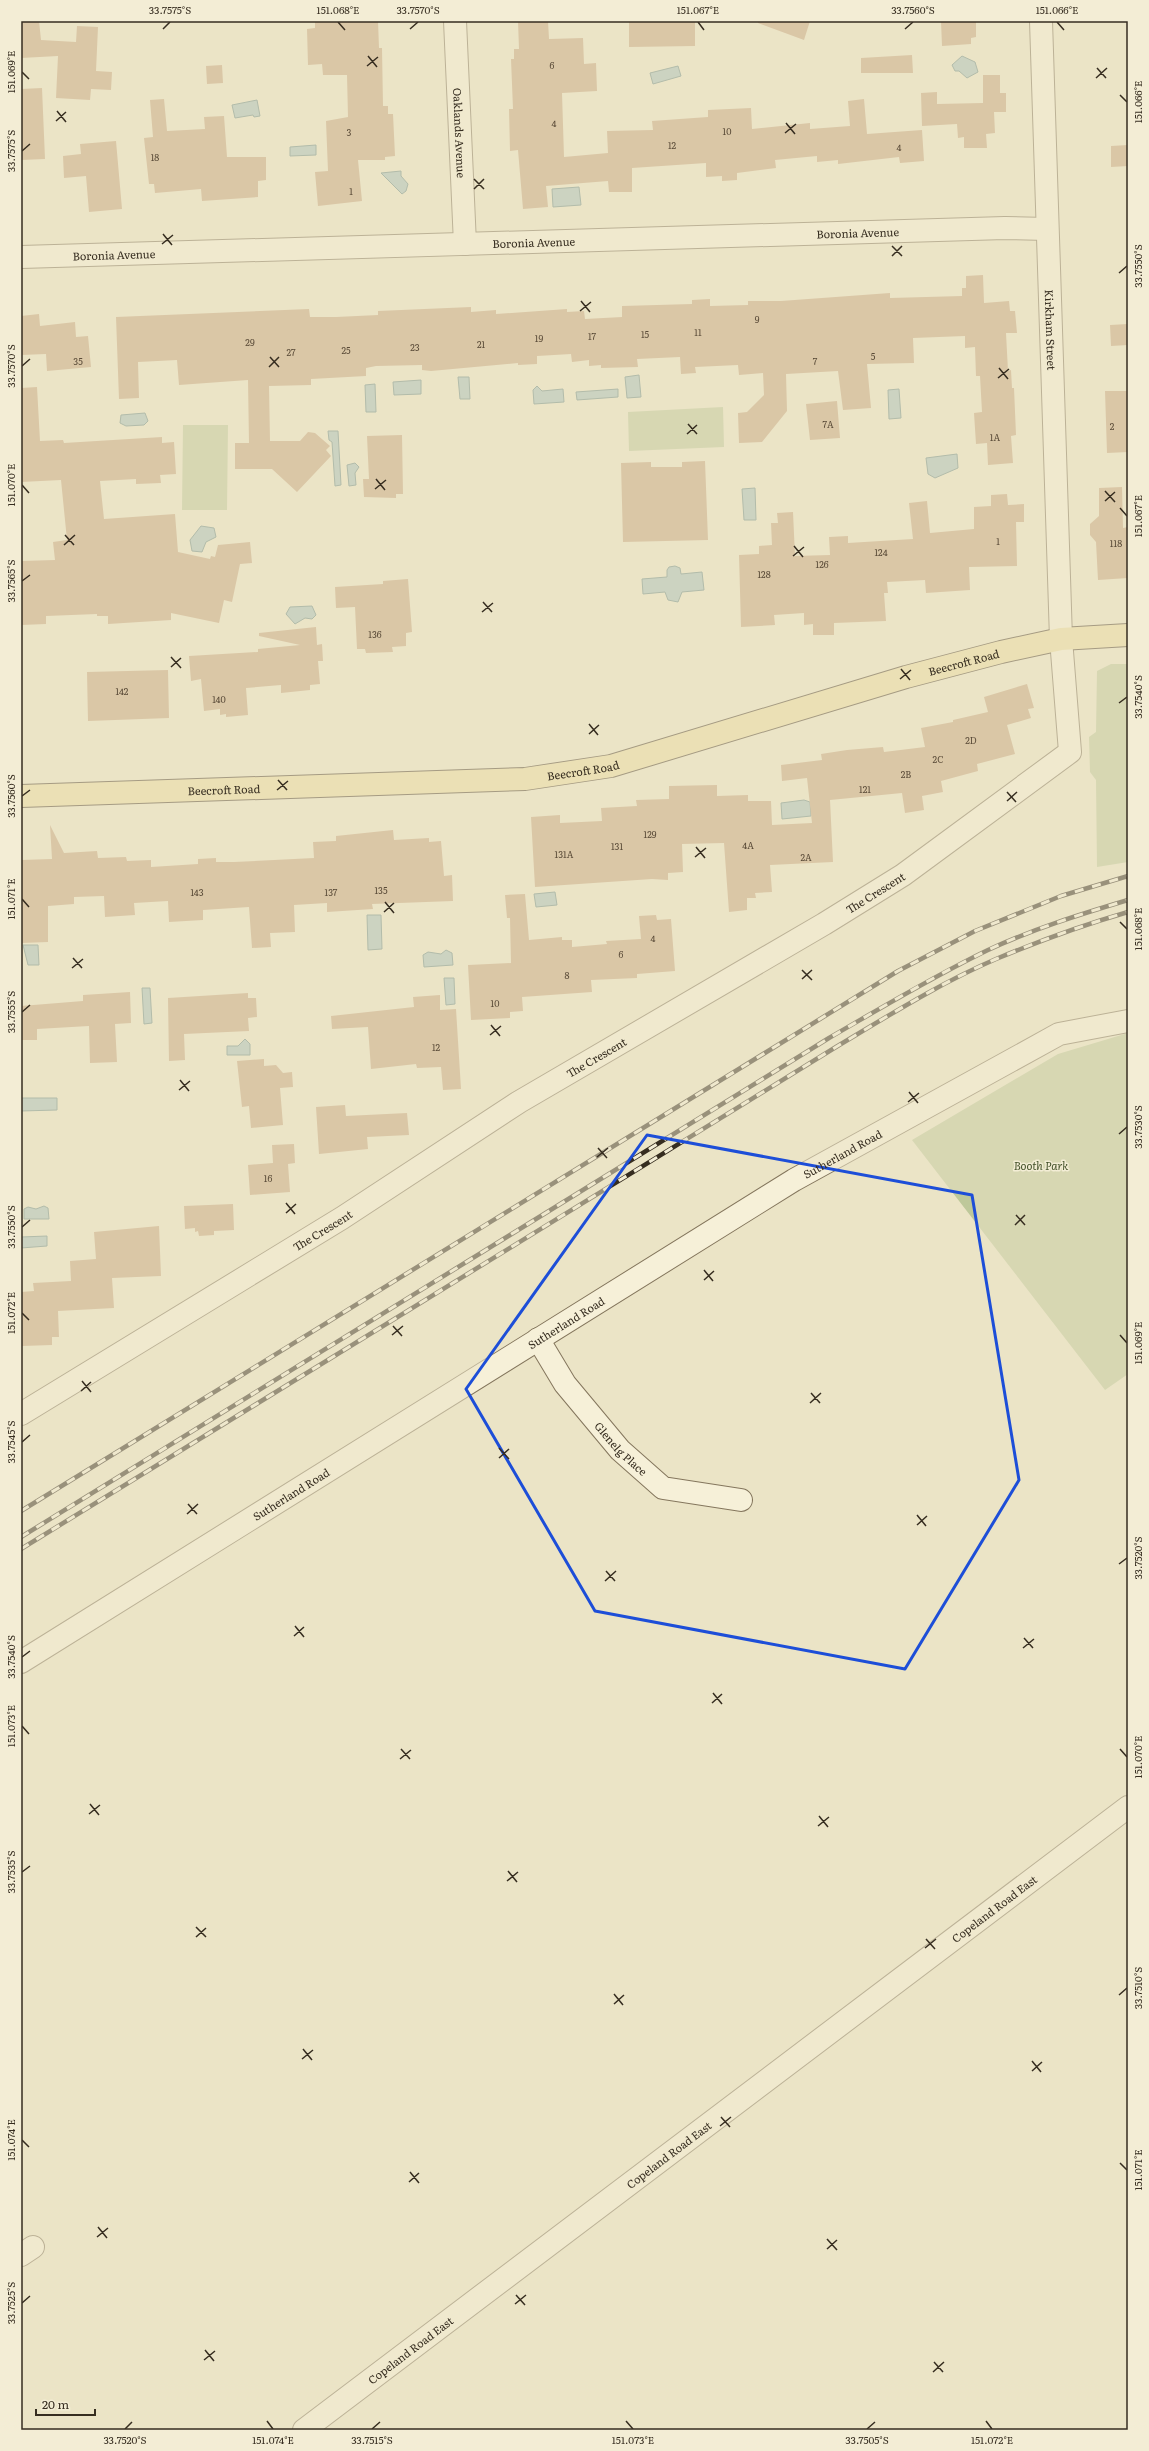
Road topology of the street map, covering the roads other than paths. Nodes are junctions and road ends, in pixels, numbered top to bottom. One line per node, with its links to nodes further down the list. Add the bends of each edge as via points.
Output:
1 (455, 21): 4 (street, Oaklands Avenue)
2 (1041, 21): 3 (street, Kirkham Street)
3 (1047, 229): 4 (street, Boronia Avenue, via 998,228); 7 (street, Kirkham Street)
4 (465, 244): 5 (street, Boronia Avenue)
5 (21, 257)
6 (1128, 635): 7 (main road, Beecroft Road)
7 (1061, 639): 8 (main road, Beecroft Road, via 906,677 611,766 525,779); 11 (street, The Crescent, via 1070,752 902,875 824,924 519,1102 342,1218)
8 (21, 796)
9 (1128, 1021): 10 (street, Sutherland Road, via 1059,1034 794,1180)
10 (538, 1339): 12 (street, Glenelg Place, via 565,1384 620,1450 663,1488); 13 (street, Sutherland Road)
11 (21, 1414)
12 (741, 1500)
13 (21, 1662)
14 (1128, 1807): 15 (street, Copeland Road East)
15 (304, 2430)

